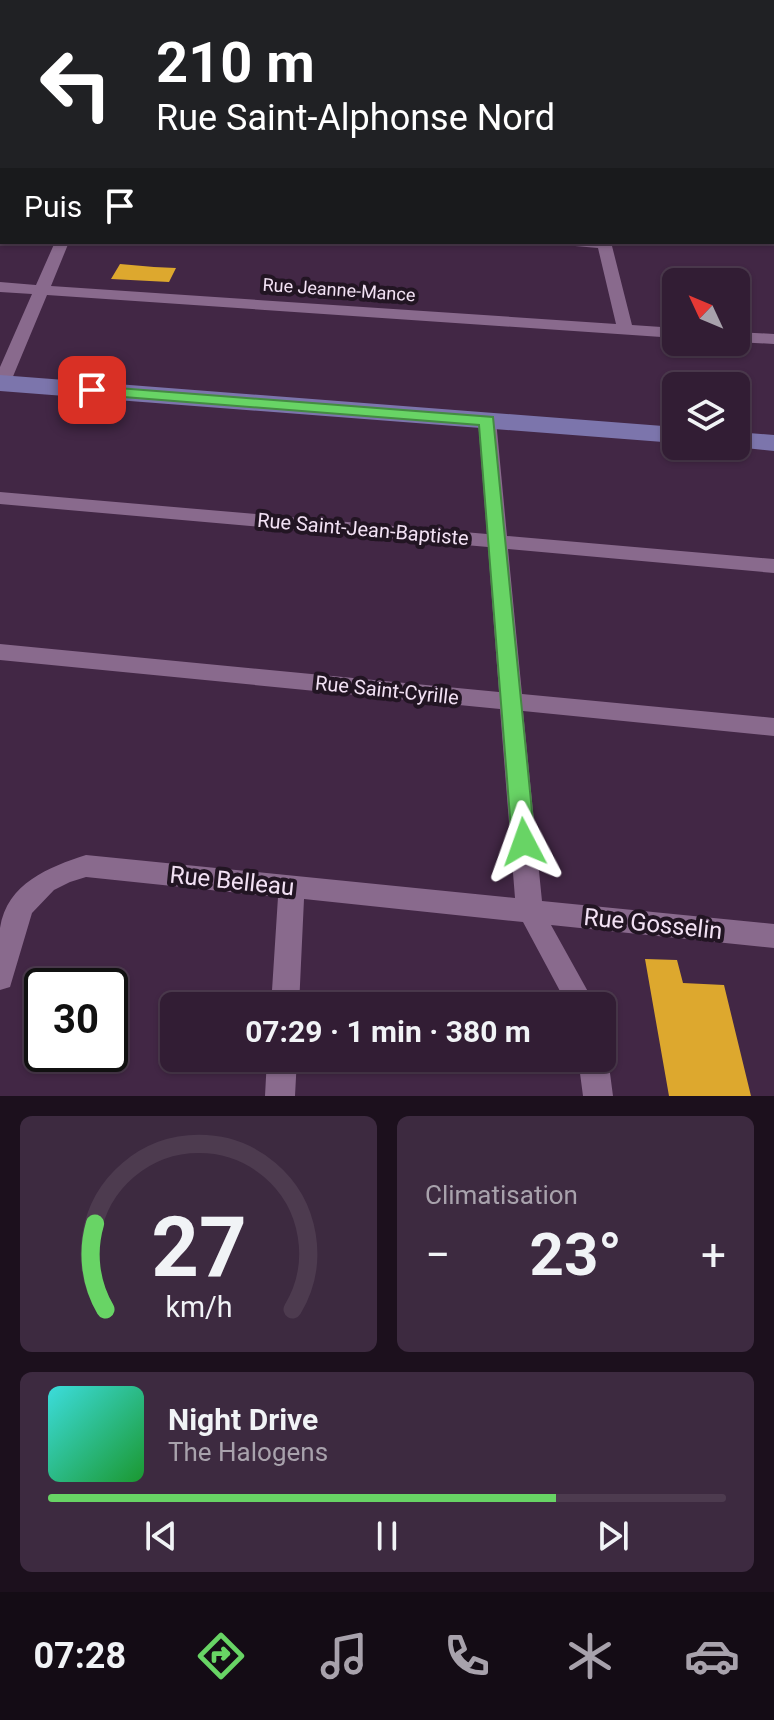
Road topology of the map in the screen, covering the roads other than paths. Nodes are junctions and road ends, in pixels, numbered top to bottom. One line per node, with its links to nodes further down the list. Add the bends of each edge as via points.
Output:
1 (61, 244): 4 (street)
2 (605, 244): 5 (street)
3 (0, 287): 4 (street, Rue Jeanne-Mance)
4 (42, 290): 5 (street, Rue Jeanne-Mance); 9 (street)
5 (625, 329): 6 (street, Rue Jeanne-Mance)
6 (662, 332)
7 (750, 338): 8 (street)
8 (774, 339)
9 (0, 384): 10 (main road)
10 (487, 420): 11 (main road); 15 (street)
11 (662, 434)
12 (750, 441): 13 (main road)
13 (774, 443)
14 (0, 498): 15 (street, Rue Saint-Jean-Baptiste)
15 (499, 540): 16 (street, Rue Saint-Jean-Baptiste); 18 (street)
16 (774, 566)
17 (0, 652): 18 (street, Rue Saint-Cyrille)
18 (513, 703): 19 (street, Rue Saint-Cyrille); 21 (street)
19 (774, 727)
20 (292, 887): 21 (street, Rue Belleau); 23 (street, Rue Belleau, via 86,866 63,872 32,892 18,910); 24 (street)
21 (532, 912): 22 (street, Rue Gosselin); 25 (street)
22 (774, 936)
23 (0, 978)
24 (286, 992)
25 (575, 992)
26 (281, 1072): 28 (street)
27 (595, 1072): 29 (street)
28 (280, 1096)
29 (598, 1096)

